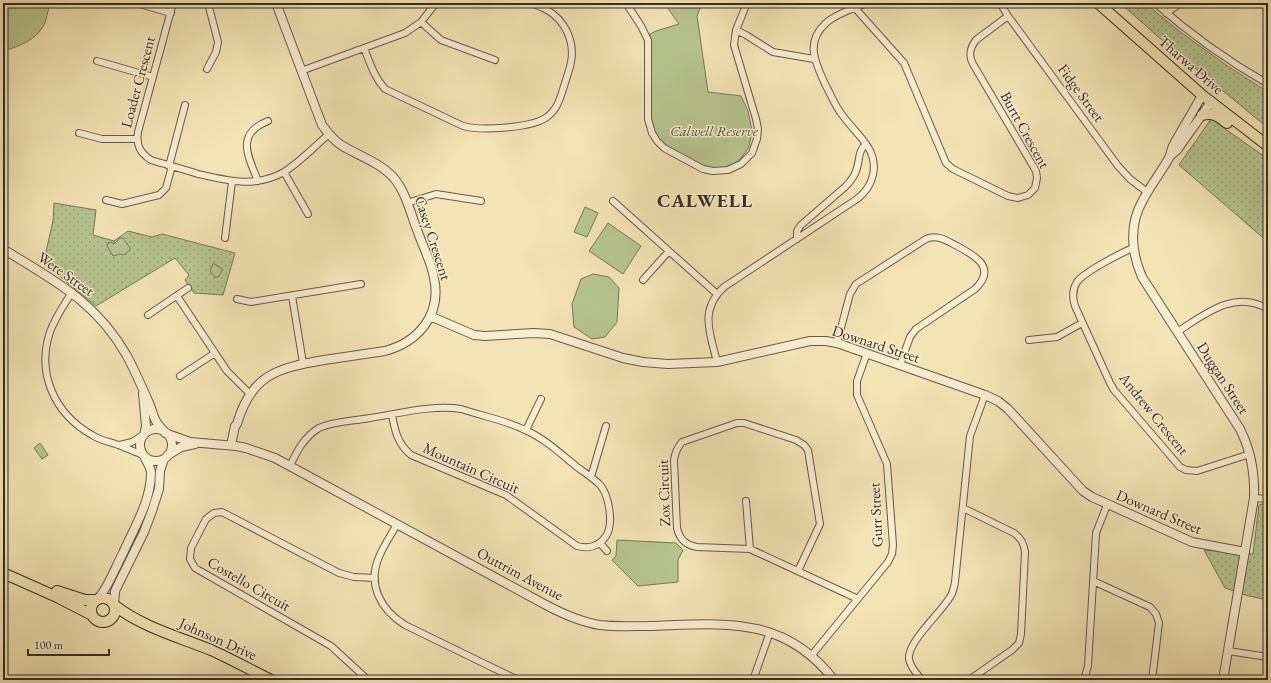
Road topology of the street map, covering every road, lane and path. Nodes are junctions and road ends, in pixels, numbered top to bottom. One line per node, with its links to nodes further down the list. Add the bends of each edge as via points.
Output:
1 (136, 3): 15 (street)
2 (173, 3): 15 (street, Loader Crescent)
3 (208, 3): 24 (street, via 218,42 216,52)
4 (436, 3): 18 (street)
5 (530, 3): 20 (street, via 548,11 560,21 567,30 572,51 559,102 547,117 530,125 475,129 463,126 385,89 374,75)
6 (626, 3): 19 (street, via 648,40 648,119 652,132 664,148 713,171 728,170 741,164 752,153 757,139 756,119 735,50)
7 (747, 3): 19 (street)
8 (867, 3): 14 (street)
9 (1000, 3): 17 (street, Fidge Street)
10 (1098, 3): 28 (main road, Tharwa Drive)
11 (1155, 3): 16 (street)
12 (1181, 3): 16 (street)
13 (279, 4): 25 (street, Casey Crescent)
14 (856, 8): 17 (street, Burtt Crescent, via 904,64 946,163 953,169 1008,196 1018,198 1028,195 1035,188 1036,171 970,55 976,40); 21 (street, via 831,19 820,28 813,45)
15 (171, 13): 26 (street, Loader Crescent)
16 (1166, 13): 27 (street, via 1215,50)
17 (1008, 16): 43 (street, Fidge Street, via 1121,171)
18 (421, 22): 20 (street, via 405,33); 22 (street, via 441,40)
19 (736, 30): 21 (street, via 773,52)
20 (364, 48): 25 (street)
21 (814, 59): 36 (street, via 836,106)
22 (495, 60)
23 (97, 61): 26 (street)
24 (206, 69)
25 (301, 71): 34 (street, Casey Crescent, via 319,120)
26 (153, 77): 35 (street, Loader Crescent)
27 (1268, 83)
28 (1202, 95): 29 (main road, Tharwa Drive); 38 (street, Duggan Street, via 1173,145)
29 (1211, 102): 31 (street, Duggan Street); 37 (main road, Tharwa Drive)
30 (185, 105): 39 (street)
31 (1202, 115): 37 (main road, via 1216,115 1250,138); 38 (street, Duggan Street)
32 (268, 121): 41 (street, via 253,129 246,143)
33 (80, 133): 35 (street, via 102,139)
34 (328, 134): 40 (street, Loader Crescent); 47 (street, Casey Crescent, via 388,173 400,187)
35 (137, 139): 39 (street, Loader Crescent, via 138,146 145,156)
36 (866, 144): 50 (street, via 859,152 858,167 852,180 801,225 797,231); 50 (street, via 874,166 868,188 857,199)
37 (1266, 144)
38 (1170, 156): 43 (street, Duggan Street)
39 (170, 166): 42 (street, Loader Crescent); 44 (street, via 166,188 159,195 122,204)
40 (284, 172): 41 (street, Loader Crescent); 48 (street)
41 (258, 181): 42 (street, Loader Crescent)
42 (232, 182): 49 (street)
43 (1147, 192): 51 (street, Duggan Street, via 1135,219)
44 (106, 200)
45 (481, 201): 47 (street, via 436,194)
46 (613, 201): 53 (street)
47 (407, 203): 64 (street, Casey Crescent, via 434,276 436,295)
48 (308, 214)
49 (225, 238)
50 (797, 239): 58 (street)
51 (1133, 248): 65 (street, Andrew Crescent, via 1084,275 1076,283 1073,298); 66 (street, Duggan Street, via 1142,277)
52 (3, 249): 57 (street, Were Street)
53 (668, 251): 54 (street); 58 (street)
54 (643, 280)
55 (361, 284): 60 (street)
56 (188, 288): 59 (street)
57 (72, 292): 75 (street, Were Street, via 110,330 133,367); 85 (street, via 54,322 46,348 47,376 51,390 58,405 76,425 102,440)
58 (717, 294): 71 (street, via 710,305 708,318)
59 (177, 296): 63 (street); 69 (street)
60 (292, 296): 61 (street, via 251,302); 72 (street)
61 (236, 299)
62 (1268, 309): 66 (street, via 1248,302 1226,303)
63 (148, 315)
64 (430, 316): 71 (street, Downard Street, via 474,335 550,334 612,355 643,362 682,365); 72 (street, Casey Crescent, via 416,335 396,348)
65 (1082, 322): 67 (street, via 1057,337); 87 (street, Andrew Crescent, via 1114,390 1177,465 1186,470 1197,471)
66 (1177, 332): 87 (street, Duggan Street, via 1240,429)
67 (1029, 340)
68 (837, 343): 70 (street, Downard Street); 71 (street, Downard Street, via 810,341); 73 (street, via 850,294 856,284 926,238 940,238 973,254 983,268 983,278 975,289 916,329 910,337)
69 (215, 353): 74 (street); 76 (street, via 232,377)
70 (867, 353): 73 (street, Downard Street); 108 (street, Gurr Street, via 857,381 857,396 887,464 893,545 888,562)
71 (717, 362)
72 (303, 364): 76 (street, Casey Crescent, via 274,373 258,384)
73 (900, 365): 77 (street, Downard Street)
74 (180, 376)
75 (142, 390): 82 (street, Were Street, via 153,410 156,422); 83 (street, Were Street, via 146,424)
76 (250, 394): 86 (street, Casey Crescent, via 235,426)
77 (985, 395): 95 (street, Downard Street, via 1008,409 1083,490); 96 (street, via 970,436)
78 (541, 399): 81 (street)
79 (392, 415): 81 (street, via 450,407); 90 (street, via 318,429 302,443); 98 (street, Mountain Circuit, via 397,437 411,455 506,495 577,546 584,548)
80 (606, 426): 91 (street)
81 (526, 430): 91 (street)
82 (165, 432): 83 (street, via 152,430); 84 (street, Outtrim Avenue); 89 (street, via 172,445)
83 (144, 435): 85 (street, via 132,442); 88 (street, via 140,445)
84 (200, 444): 86 (street, Outtrim Avenue); 89 (street, Outtrim Avenue, via 181,447)
85 (119, 445): 88 (street)
86 (233, 446): 90 (street, Outtrim Avenue, via 266,454)
87 (1250, 454): 92 (street, Duggan Street, via 1254,475)
88 (144, 455): 89 (street, via 152,461); 107 (street, via 151,471 143,511 112,576)
89 (166, 457): 109 (street, via 160,471 159,489 152,511 115,591)
90 (290, 466): 97 (street, Outtrim Avenue)
91 (591, 477): 98 (street, via 601,486 608,502 610,526 606,537)
92 (1254, 498): 93 (street); 101 (street, Duggan Street)
93 (1268, 499)
94 (746, 501): 99 (street)
95 (1107, 505): 101 (street, Downard Street, via 1192,542); 106 (street, via 1096,533)
96 (963, 508): 122 (street, via 953,592 909,653 911,666); 123 (street, via 1019,536 1025,552 1019,643)
97 (397, 524): 104 (street, via 379,557); 113 (street, Outtrim Avenue, via 550,607 581,620 618,627 725,624 748,626)
98 (600, 543): 100 (street)
99 (750, 549): 102 (street, Zox Circuit); 102 (street, Zox Circuit, via 691,546 682,540 677,528 674,460 677,447 688,439 737,423 747,423 796,440 808,450 820,524)
100 (607, 551)
101 (1245, 552): 114 (street, Duggan Street)
102 (798, 571): 108 (street, Zox Circuit)
103 (3, 573): 105 (main road)
104 (375, 578): 118 (street, Costello Circuit, via 339,574 222,512 214,513 206,519 190,553 190,561 195,568 331,646); 119 (street, via 381,603 396,620)
105 (15, 579): 107 (main road, via 85,600); 110 (main road)
106 (1093, 581): 124 (street, via 1088,666); 125 (street, via 1150,607 1156,614 1159,623)
107 (97, 599): 109 (main road, via 108,599); 110 (main road, via 91,608)
108 (858, 599): 115 (street, Gurr Street)
109 (114, 605): 111 (main road, via 115,613); 112 (main road, Johnson Drive, via 125,614)
110 (92, 614): 111 (main road, via 100,622)
111 (109, 620): 112 (main road, Johnson Drive, via 121,619)
112 (152, 626): 117 (main road, Johnson Drive, via 212,651)
113 (770, 632): 115 (street, Outtrim Avenue, via 792,642); 120 (street)
114 (1228, 650): 116 (street); 126 (street, Duggan Street)
115 (811, 656): 121 (street, Outtrim Avenue)
116 (1268, 657)
117 (271, 680)
118 (368, 680)
119 (518, 680)
120 (752, 680)
121 (834, 680)
122 (922, 680)
123 (969, 680)
124 (1084, 680)
125 (1152, 680)
126 (1223, 680)

